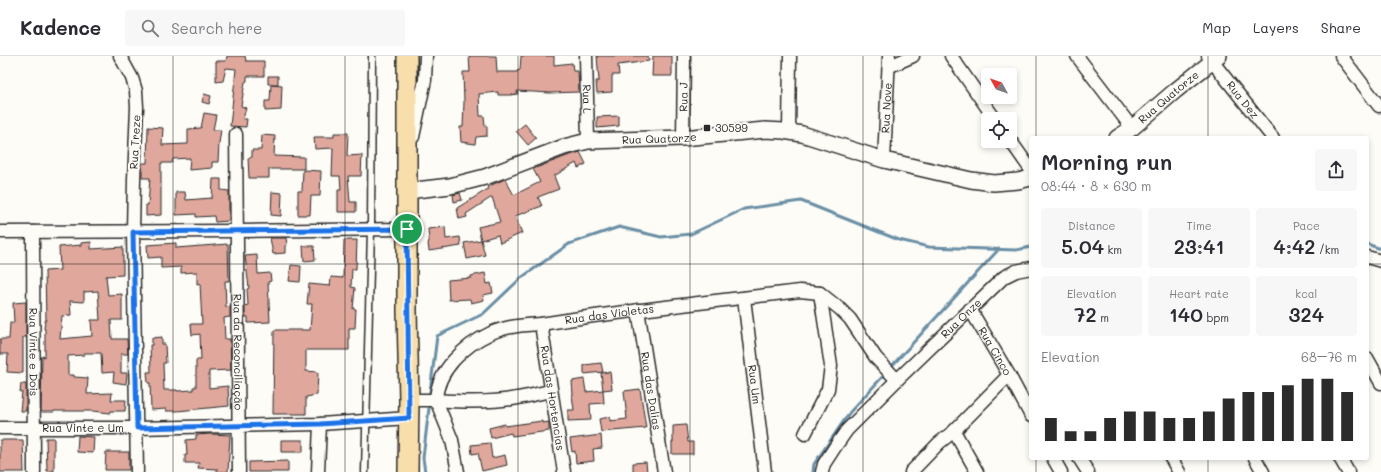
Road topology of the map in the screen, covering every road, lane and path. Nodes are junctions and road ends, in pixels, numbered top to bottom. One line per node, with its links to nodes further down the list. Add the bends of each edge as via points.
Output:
1 (120, 56): 33 (street, Rua Treze, via 136,91)
2 (372, 56): 29 (lane)
3 (407, 56): 25 (main road)
4 (426, 56): 25 (street, via 425,80)
5 (586, 56): 22 (street, Rua L)
6 (684, 56): 21 (street, Rua J)
7 (790, 56): 17 (street)
8 (913, 56): 13 (street)
9 (951, 56): 15 (street)
10 (1077, 56): 16 (street)
11 (1341, 56): 14 (street)
12 (1213, 58): 16 (street, Rua Quatorze); 20 (street, Rua Dez)
13 (890, 61): 24 (street, Rua Nove)
14 (1379, 106)
15 (990, 112)
16 (1132, 128): 19 (street, Rua Quatorze)
17 (789, 132): 21 (street, Rua Quatorze, via 765,130); 24 (street, Rua Quatorze, via 822,139)
18 (236, 134): 34 (street, Rua da Reconciliação)
19 (1120, 136)
20 (1272, 136)
21 (683, 138): 22 (street, Rua Quatorze)
22 (588, 142): 28 (street, Rua Quatorze, via 564,146 484,177 450,186)
23 (1016, 148): 26 (street)
24 (884, 160): 27 (street, Rua Quatorze, via 994,183)
25 (407, 161): 28 (main road)
26 (1029, 167)
27 (1029, 178)
28 (407, 191): 30 (main road)
29 (371, 229): 30 (street); 34 (street); 52 (lane)
30 (407, 229): 48 (main road)
31 (0, 232): 32 (street)
32 (33, 232): 33 (street); 56 (street, Rua Vinte e Dois)
33 (133, 232): 34 (street); 57 (street, Rua Treze)
34 (237, 232): 54 (street, Rua da Reconciliação)
35 (1369, 258): 36 (street)
36 (1381, 261)
37 (1029, 268): 40 (street, Rua Onze, via 1004,277)
38 (820, 293): 39 (street, Rua das Violetas, via 800,291); 45 (street, via 850,319 868,348); 59 (street, via 831,366 828,389)
39 (744, 298): 41 (street, Rua das Violetas); 74 (street, Rua Um)
40 (970, 309): 44 (street, Rua Cinco); 45 (street, Rua Onze)
41 (638, 310): 42 (street, Rua das Violetas); 73 (street, Rua das Dalias)
42 (541, 324): 47 (street, Rua das Hortencias); 49 (street, Rua das Violetas, via 506,328 477,341 458,356 441,378 436,390)
43 (1369, 361): 46 (street)
44 (1009, 375): 50 (street, Rua Cinco); 58 (street)
45 (896, 380): 75 (street, via 847,430 824,464)
46 (1381, 382)
47 (551, 391): 49 (street, via 499,400); 72 (street, Rua das Hortencias)
48 (409, 400): 49 (street); 51 (main road)
49 (436, 400): 71 (street, via 452,440)
50 (1029, 412)
51 (409, 418): 52 (street, Rua Vinte e Um); 70 (main road)
52 (366, 421): 53 (street, Rua Vinte e Um); 69 (lane)
53 (320, 424): 54 (street, Rua Vinte e Um); 68 (street)
54 (239, 425): 57 (street, Rua Vinte e Um); 67 (street, Rua da Reconciliação)
55 (0, 428): 56 (street, Rua Vinte e Um)
56 (33, 428): 57 (street, Rua Vinte e Um); 65 (street, Rua Vinte e Dois)
57 (137, 428): 66 (street, Rua Treze)
58 (954, 431): 76 (street); 77 (street)
59 (805, 434)
60 (1054, 460): 78 (street)
61 (1080, 460): 79 (street)
62 (1172, 460): 80 (street)
63 (1256, 460): 81 (street)
64 (1341, 460): 82 (street)
65 (34, 472)
66 (137, 472)
67 (239, 472)
68 (318, 472)
69 (366, 472)
70 (408, 472)
71 (458, 472)
72 (564, 472)
73 (664, 472)
74 (765, 472)
75 (822, 472)
76 (911, 472)
77 (977, 472)
78 (1061, 472)
79 (1088, 472)
80 (1179, 472)
81 (1263, 472)
82 (1348, 472)

